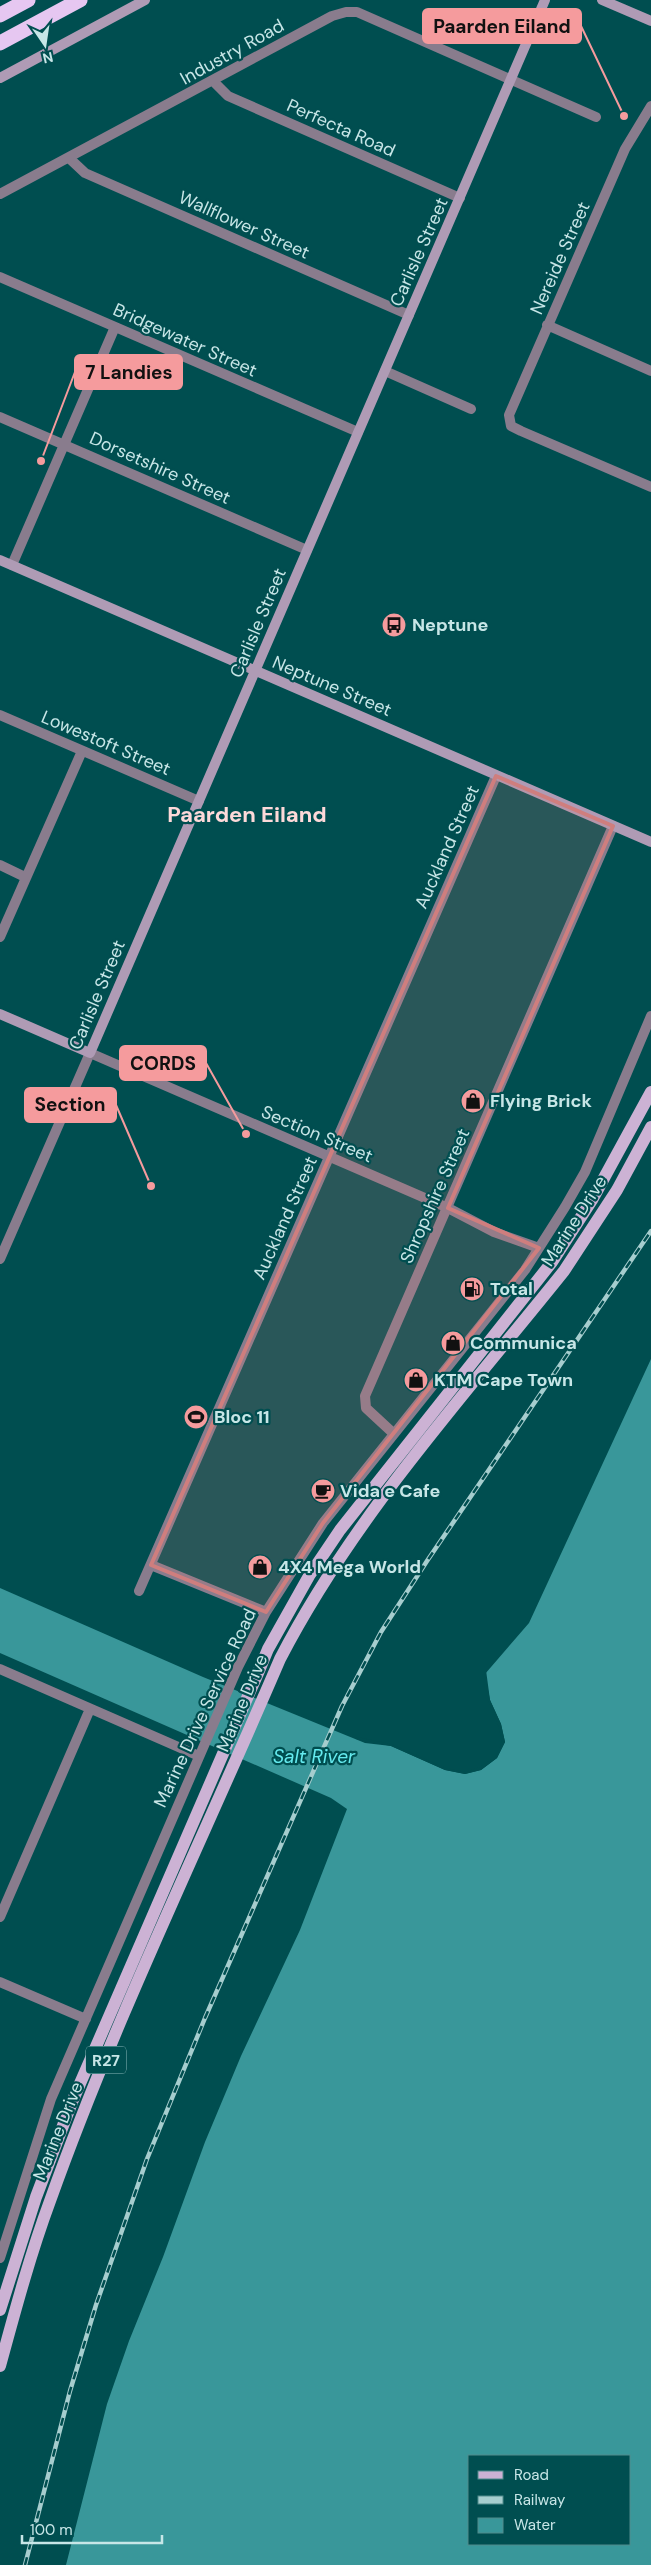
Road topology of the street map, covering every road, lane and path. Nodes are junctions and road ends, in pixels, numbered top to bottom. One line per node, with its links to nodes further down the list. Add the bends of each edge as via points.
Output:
1 (28, 0): 6 (highway)
2 (80, 0): 8 (highway)
3 (146, 0): 9 (street)
4 (545, 0): 10 (street, Carlisle Street)
5 (602, 0): 7 (street)
6 (0, 15)
7 (651, 21)
8 (0, 43)
9 (0, 78)
10 (510, 78): 11 (street, Industry Road, via 357,12 346,12 332,16); 13 (street, Industry Road); 16 (street, Carlisle Street)
11 (213, 81): 14 (street, Industry Road); 16 (street, Perfecta Road, via 228,96)
12 (651, 106): 19 (street, Nereide Street, via 625,149)
13 (596, 117)
14 (69, 158): 15 (street, Industry Road); 18 (street, Wallflower Street, via 85,173)
15 (1, 191)
16 (460, 198): 18 (street, Carlisle Street)
17 (0, 277): 20 (street, Bridgewater Street)
18 (410, 315): 21 (street, Carlisle Street)
19 (547, 325): 22 (street); 27 (street, Nereide Street, via 511,406 511,426)
20 (115, 327): 25 (street, Bridgewater Street); 26 (street)
21 (384, 371): 23 (street); 25 (street, Carlisle Street)
22 (651, 371)
23 (472, 409)
24 (0, 417): 26 (street, Dorsetshire Street)
25 (358, 432): 28 (street, Carlisle Street)
26 (64, 444): 28 (street, Dorsetshire Street); 30 (street)
27 (651, 487)
28 (307, 550): 31 (street, Carlisle Street)
29 (0, 560): 30 (street, Neptune Street)
30 (12, 565): 31 (street, Neptune Street)
31 (256, 670): 34 (street, Neptune Street); 35 (street, Carlisle Street)
32 (0, 715): 33 (street, Lowestoft Street)
33 (82, 750): 35 (street, Lowestoft Street); 39 (street)
34 (496, 776): 36 (street, Neptune Street); 46 (street, Auckland Street)
35 (200, 801): 43 (street, Carlisle Street)
36 (613, 826): 37 (street, Neptune Street); 47 (street, Shropshire Street)
37 (651, 842)
38 (0, 866): 39 (street)
39 (25, 877): 40 (street)
40 (0, 937)
41 (0, 1014): 43 (street, Section Street)
42 (651, 1016): 48 (street, Marine Drive Service Road, via 585,1172)
43 (90, 1053): 46 (street, Section Street); 49 (street, Carlisle Street)
44 (651, 1092): 61 (main road, Marine Drive / R27, via 577,1225 552,1262 340,1530 309,1576 268,1649 72,2102 36,2197)
45 (651, 1127): 62 (main road, Marine Drive / R27, via 613,1196 564,1271 350,1540 298,1623 269,1683 66,2157 34,2247)
46 (329, 1157): 47 (street, Section Street); 51 (street, Auckland Street)
47 (448, 1208): 48 (street, Section Street, via 494,1232); 50 (street, Shropshire Street, via 365,1396 366,1408)
48 (538, 1248): 50 (street, Marine Drive Service Road, via 525,1270)
49 (0, 1260)
50 (393, 1433): 53 (street, Marine Drive Service Road, via 323,1523)
51 (151, 1565): 52 (street, Auckland Street); 53 (street)
52 (139, 1591)
53 (266, 1612): 56 (street, Marine Drive Service Road)
54 (0, 1669): 55 (street)
55 (90, 1709): 56 (street); 57 (street)
56 (201, 1752): 59 (street, Marine Drive Service Road)
57 (0, 1917)
58 (0, 1982): 59 (street)
59 (86, 2019): 60 (street, Marine Drive Service Road, via 51,2099)
60 (0, 2258)
61 (0, 2310)
62 (0, 2366)

